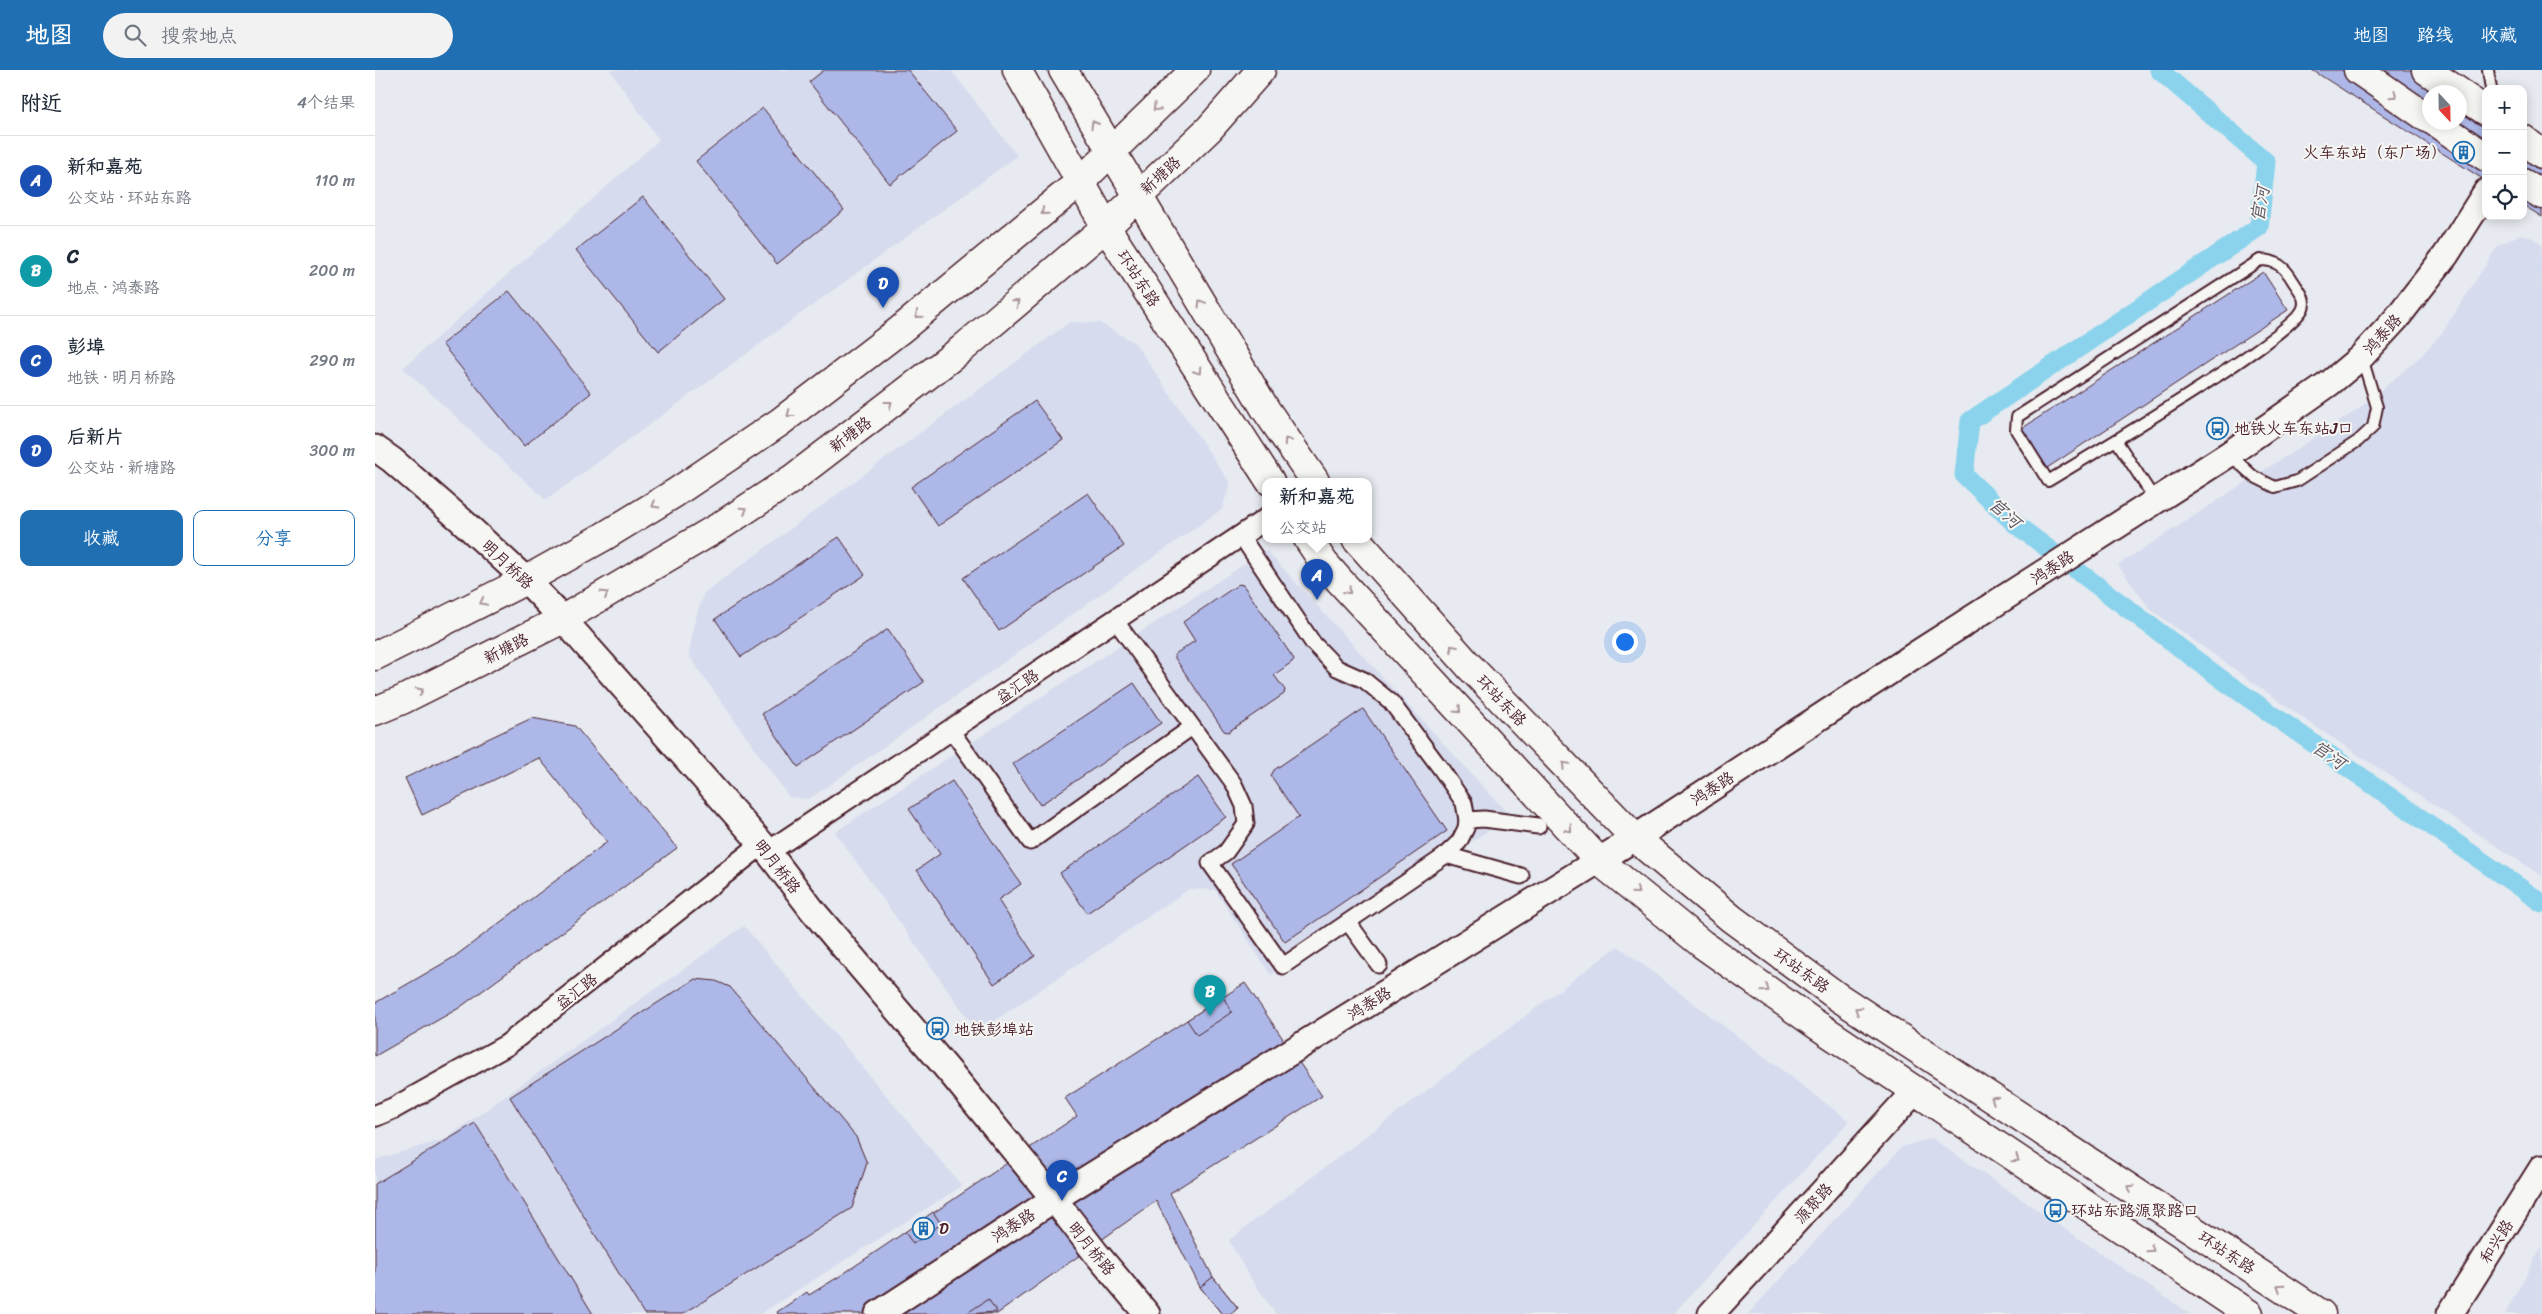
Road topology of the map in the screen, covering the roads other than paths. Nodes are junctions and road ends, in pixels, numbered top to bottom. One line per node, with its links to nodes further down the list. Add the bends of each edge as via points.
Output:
1 (1017, 70): 20 (main road, 环站东路)
2 (1063, 70): 17 (main road, one-way to 2)
3 (1261, 70): 14 (main road, 新塘路)
4 (1281, 70): 14 (main road)
5 (2358, 70): 13 (main road, one-way to 13)
6 (2426, 70): 9 (main road)
7 (2488, 70): 10 (lane)
8 (1193, 71): 17 (main road, one-way to 17)
9 (2448, 85)
10 (2490, 85)
11 (2467, 98): 12 (main road)
12 (2482, 108)
13 (2422, 114)
14 (1209, 129): 23 (main road, 新塘路)
15 (2447, 130): 18 (main road)
16 (2527, 142): 19 (main road)
17 (1111, 154): 20 (main road); 23 (main road)
18 (2482, 154)
19 (2542, 154)
20 (1081, 181): 25 (main road, 环站东路); 37 (main road, one-way to 37, via 781,422 675,493)
21 (2527, 186): 22 (main road)
22 (2542, 195)
23 (1137, 196): 25 (main road, 新塘路); 31 (main road, one-way to 23, via 1266,410)
24 (2482, 198): 26 (street, 鸿泰路, via 2446,254 2396,319)
25 (1106, 227): 30 (main road, 环站东路, one-way to 30); 38 (main road, 新塘路, one-way to 25, via 722,525 792,479 961,349)
26 (2361, 357): 29 (street, 鸿泰路, via 2330,383); 29 (lane, via 2377,407 2373,427 2358,441 2297,481 2275,487 2253,476)
27 (2116, 440): 27 (lane, via 2048,481 2016,430 2017,417 2260,260 2273,260 2288,272 2304,299 2303,309 2289,324 2264,344); 32 (lane)
28 (375, 448): 37 (street, 明月桥路, via 393,460)
29 (2229, 454): 32 (street, 鸿泰路)
30 (1267, 478)
31 (1313, 478)
32 (2156, 501): 46 (street, 鸿泰路)
33 (1262, 522): 34 (street, 益汇路)
34 (1241, 536): 39 (street, 益汇路); 44 (street, via 1313,643 1337,668 1364,680 1391,702 1446,776 1463,803)
35 (1310, 543): 49 (main road, one-way to 49, via 1334,575)
36 (1360, 543): 46 (main road, 环站东路, one-way to 36, via 1470,667)
37 (526, 580): 38 (street, 明月桥路); 40 (main road, one-way to 40)
38 (563, 619): 41 (main road, 新塘路, one-way to 38, via 402,700); 47 (street, 明月桥路)
39 (1115, 620): 42 (street); 43 (street, 益汇路)
40 (375, 656)
41 (375, 710)
42 (1193, 727): 43 (street, via 1030,842); 51 (street, via 1234,784 1244,806 1246,824 1226,852 1210,863 1283,966)
43 (951, 730): 47 (street, 益汇路)
44 (1467, 820): 45 (street); 48 (street, via 1459,842)
45 (1538, 826)
46 (1635, 838): 49 (street, 鸿泰路); 61 (main road, 环站东路, one-way to 46, via 1838,997 1732,919)
47 (765, 848): 54 (street, 益汇路, via 507,1045); 56 (street, 明月桥路, via 813,911)
48 (1446, 854): 50 (street); 51 (street)
49 (1599, 860): 53 (main road, one-way to 53, via 1702,944); 56 (street, 鸿泰路)
50 (1521, 876)
51 (1347, 922): 52 (street)
52 (1379, 965)
53 (1915, 1091): 59 (street, 源聚路); 60 (main road, one-way to 60)
54 (375, 1116)
55 (2542, 1168): 62 (street, 和兴路)
56 (1054, 1199): 57 (street, 鸿泰路); 58 (street, 明月桥路)
57 (878, 1314)
58 (1147, 1314)
59 (1711, 1314)
60 (2249, 1314)
61 (2321, 1314)
62 (2450, 1314)

